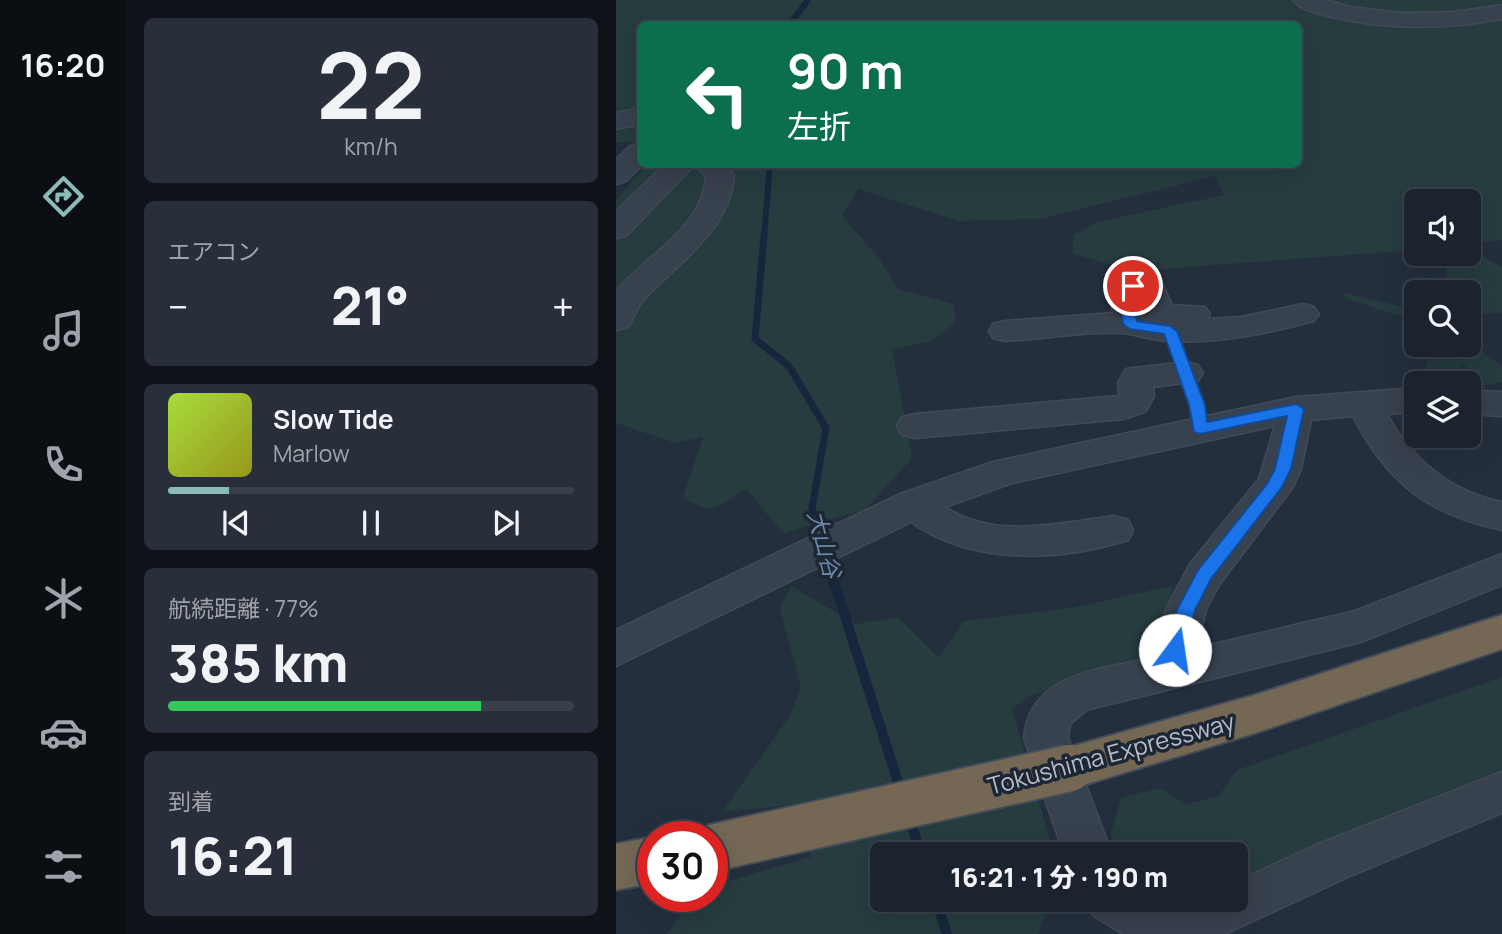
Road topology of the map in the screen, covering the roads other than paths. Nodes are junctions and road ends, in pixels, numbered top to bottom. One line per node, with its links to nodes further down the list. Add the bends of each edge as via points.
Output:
1 (1305, 0): 2 (street, via 1341,12 1418,21)
2 (1502, 12)
3 (637, 117): 4 (street)
4 (616, 121)
5 (637, 155): 8 (street)
6 (677, 168): 9 (street)
7 (713, 168): 10 (street, via 720,175 719,195 679,252 640,284)
8 (616, 175)
9 (616, 229)
10 (616, 320)
11 (1130, 324): 12 (street); 13 (street); 13 (street, via 1126,294 1133,286 1147,287 1158,311 1170,316 1291,309 1241,327)
12 (1004, 331)
13 (1170, 331): 14 (street)
14 (1186, 373): 20 (street, via 1138,377 1134,403 1124,407); 21 (street, via 1197,405)
15 (1404, 400): 16 (street)
16 (1363, 402): 19 (street); 24 (street, via 1380,437 1419,482 1458,504)
17 (1481, 403): 18 (street)
18 (1502, 404)
19 (1296, 409): 21 (street); 29 (street, via 1283,469 1274,487 1204,575 1186,610)
20 (915, 426)
21 (1190, 430): 22 (street, via 1167,450); 23 (street, via 1006,471)
22 (1041, 485)
23 (913, 504): 25 (street, via 955,533 991,541 1027,542); 28 (street)
24 (1502, 516)
25 (1114, 530)
26 (1502, 569): 29 (street, via 1361,626)
27 (1502, 632): 32 (highway, Tokushima Expressway, bridge, via 1255,714 1070,768)
28 (616, 649)
29 (1170, 671): 31 (street, via 1078,693 1052,712 1046,738)
30 (1502, 792): 35 (street)
31 (1084, 842)
32 (728, 844)
33 (637, 863): 34 (highway)
34 (616, 867)
35 (1248, 900)
36 (1128, 912): 37 (street, via 1148,921 1172,923)
37 (1221, 912)

